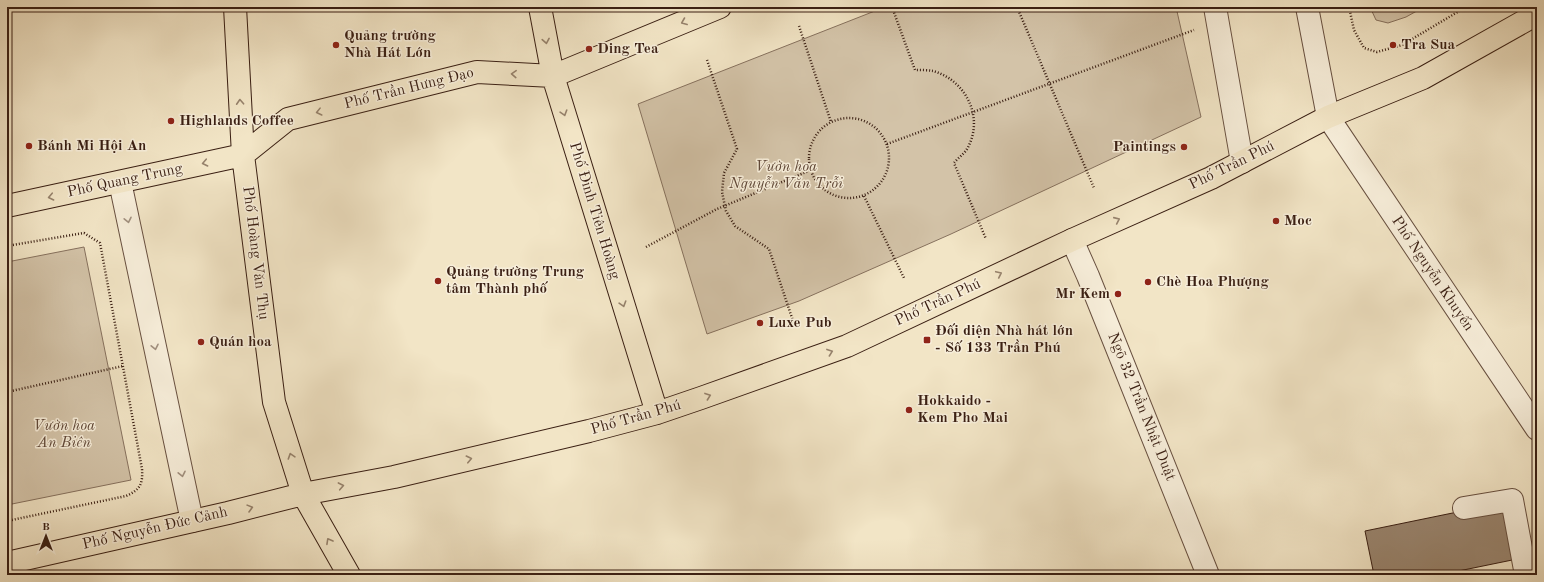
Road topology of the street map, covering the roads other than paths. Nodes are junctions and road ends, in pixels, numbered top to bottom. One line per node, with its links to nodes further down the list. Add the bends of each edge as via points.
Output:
1 (234, 7): 9 (main road, Phố Hoàng Văn Thụ, one-way to 1)
2 (540, 7): 7 (main road, Phố Đinh Tiên Hoàng, one-way to 7)
3 (720, 7): 7 (main road, Phố Trần Hưng Đạo, one-way to 7)
4 (1214, 7): 10 (street)
5 (1307, 7): 8 (street)
6 (1537, 14): 8 (main road, Phố Trần Phú, via 1423,78)
7 (553, 76): 9 (main road, Phố Trần Hưng Đạo, one-way to 9, via 477,72 288,119); 14 (main road, Phố Đinh Tiên Hoàng, one-way to 14)
8 (1328, 117): 10 (main road, Phố Trần Phú); 15 (street, Phố Nguyễn Khuyến)
9 (243, 155): 11 (main road, Phố Quang Trung, one-way to 11); 16 (main road, Phố Hoàng Văn Thụ, one-way to 9, via 274,402)
10 (1242, 162): 13 (main road, Phố Trần Phú, one-way to 10)
11 (120, 182): 12 (main road, Phố Quang Trung, one-way to 12); 18 (street, one-way to 18)
12 (7, 206)
13 (1072, 240): 14 (main road, Phố Trần Phú, one-way to 13, via 847,346); 21 (street, Ngõ 32 Trần Nhật Duật)
14 (657, 413): 16 (main road, Phố Trần Phú, one-way to 14, via 394,476)
15 (1537, 429)
16 (303, 494): 18 (main road, Phố Nguyễn Đức Cảnh, one-way to 16); 20 (main road, Phố Hoàng Văn Thụ, one-way to 16)
17 (1464, 508): 22 (street, via 1512,500)
18 (192, 520): 19 (main road, Phố Nguyễn Đức Cảnh)
19 (7, 563)
20 (349, 575)
21 (1208, 575)
22 (1526, 575)

